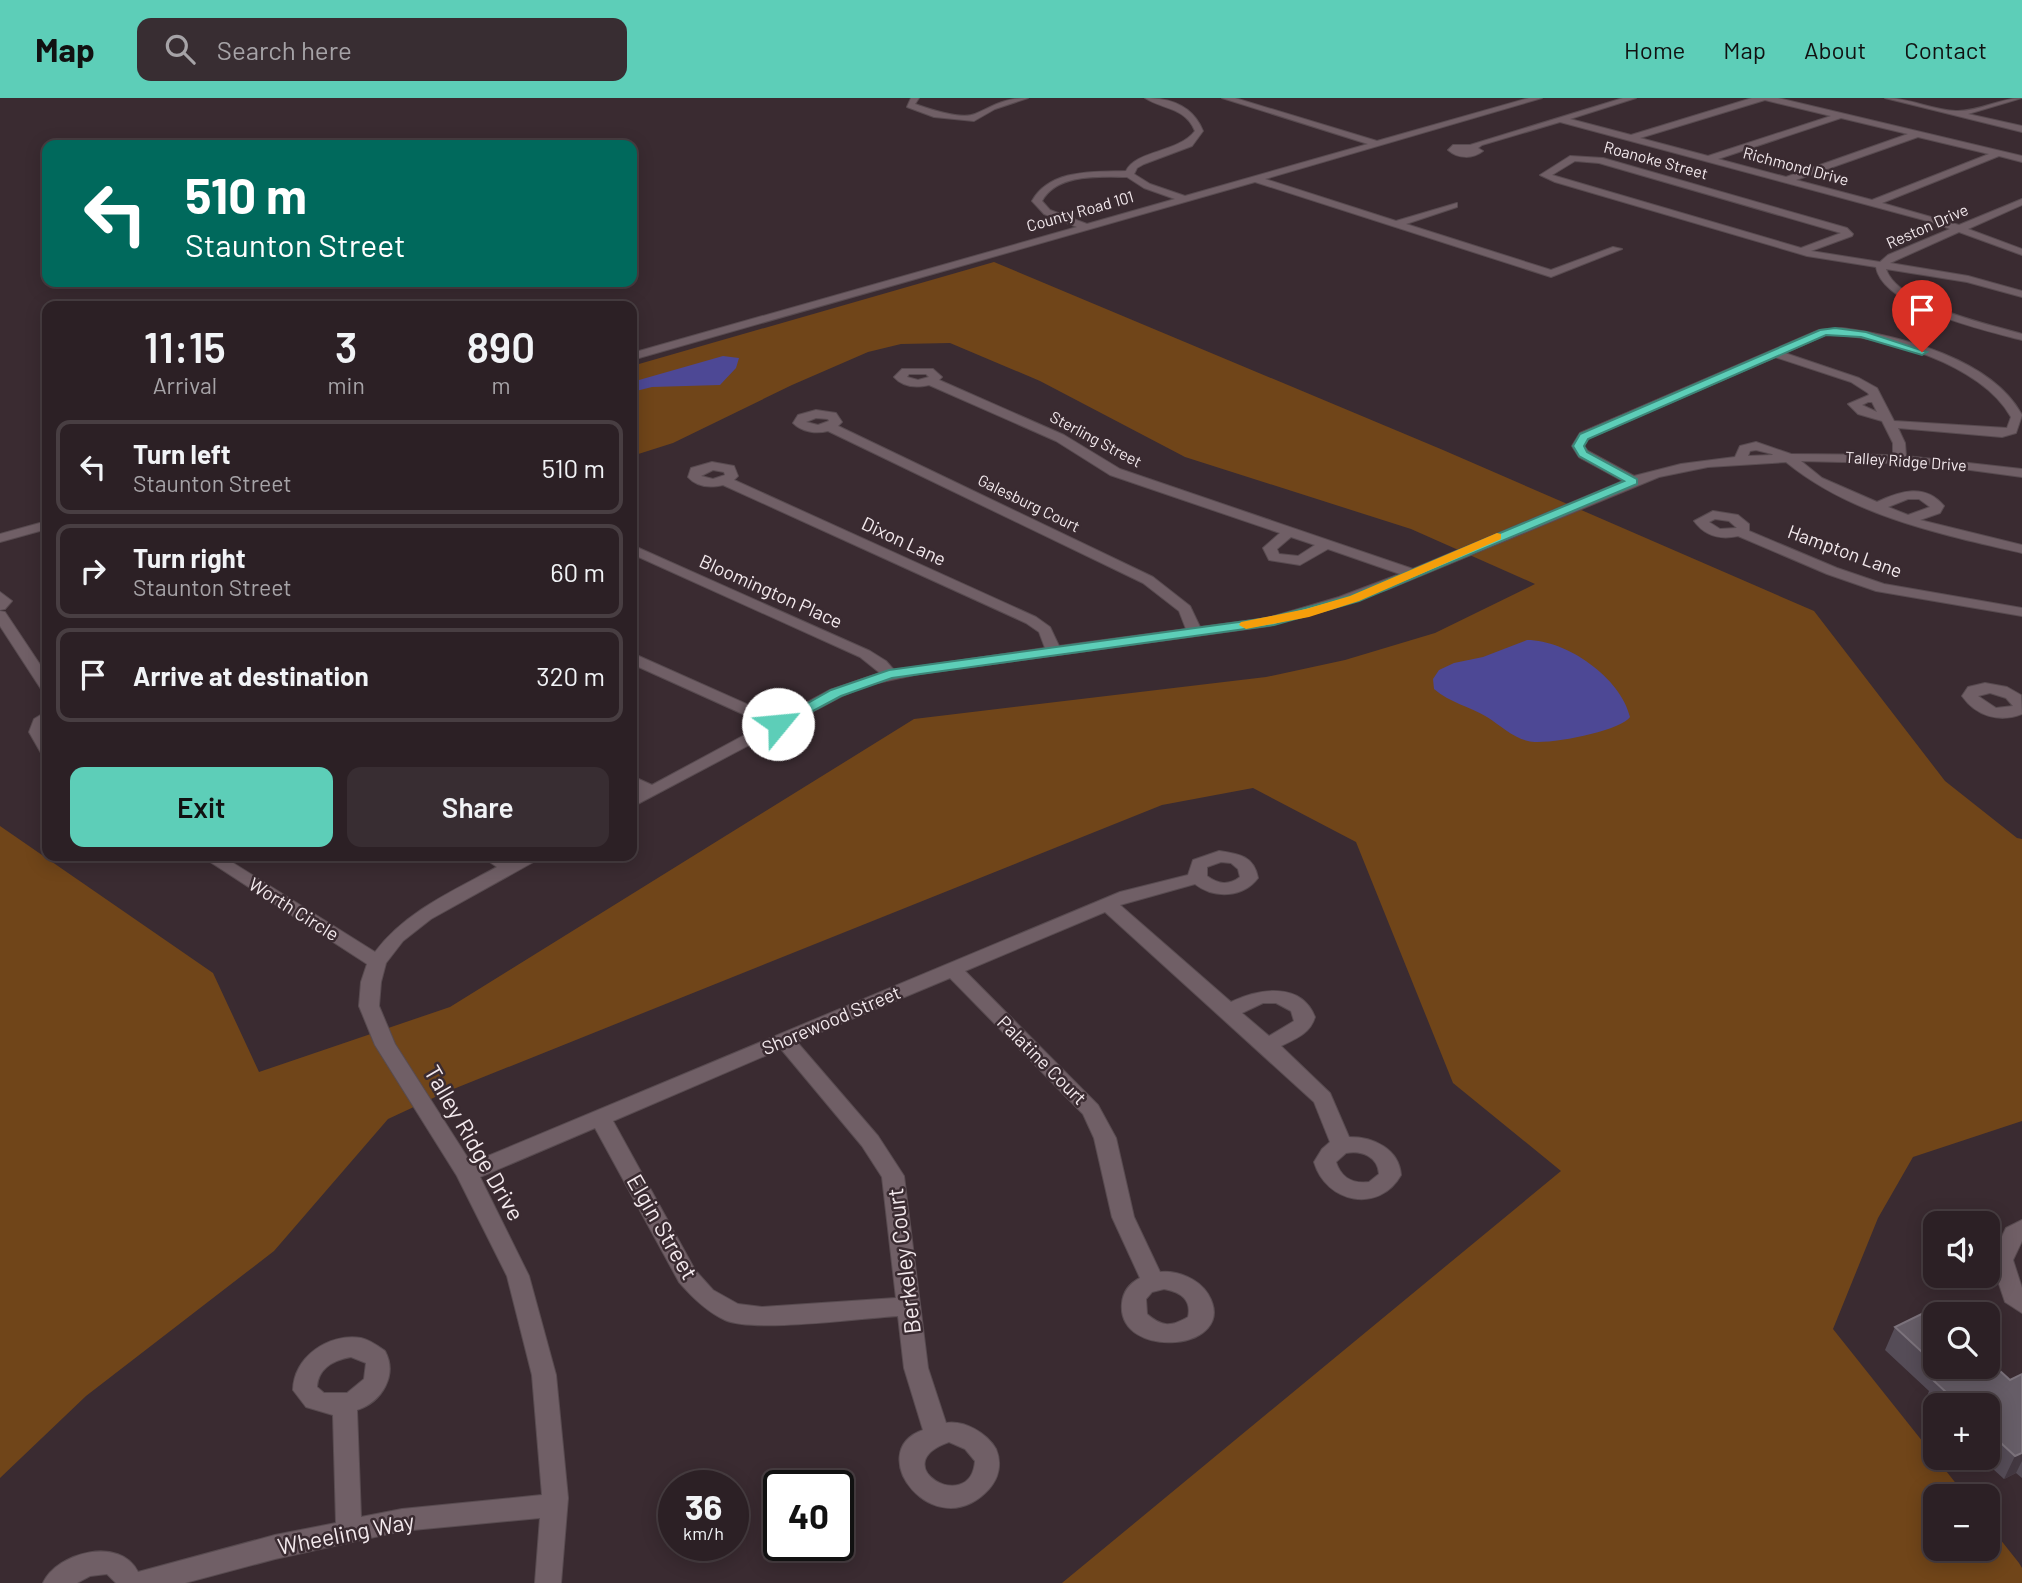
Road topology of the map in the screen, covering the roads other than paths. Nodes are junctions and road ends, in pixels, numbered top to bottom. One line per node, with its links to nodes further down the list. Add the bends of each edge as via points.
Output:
1 (915, 98): 2 (street, via 910,105 918,110 974,118 992,107)
2 (1024, 98)
3 (1149, 98): 22 (street, via 1193,117 1199,131 1189,144 1141,162)
4 (1226, 98): 17 (street)
5 (1538, 98): 17 (street, County Road 101)
6 (1632, 98): 13 (street)
7 (1761, 98): 16 (street)
8 (1768, 98): 12 (street)
9 (1889, 98): 11 (street)
10 (2019, 98): 11 (street)
11 (1958, 114): 14 (street)
12 (1841, 115): 15 (street); 20 (street)
13 (1560, 119): 16 (street, Richmond Drive); 18 (street)
14 (2022, 129)
15 (1917, 134): 19 (street); 24 (street)
16 (1631, 138): 20 (street, Richmond Drive)
17 (1378, 144): 23 (street, County Road 101)
18 (1473, 147)
19 (1999, 153): 21 (street); 27 (street)
20 (1708, 159): 24 (street, Richmond Drive)
21 (2022, 159)
22 (1129, 174): 25 (street, via 1146,186); 30 (street, via 1075,178 1041,192 1037,201 1042,208)
23 (1255, 179): 25 (street, County Road 101); 29 (street)
24 (1787, 180): 27 (street, Richmond Drive)
25 (1185, 199): 30 (street, County Road 101)
26 (2022, 202): 31 (street, Reston Drive)
27 (1873, 203): 31 (street, Richmond Drive)
28 (1454, 205): 29 (street)
29 (1393, 225): 32 (street, via 1551,274)
30 (1086, 228): 39 (street, County Road 101)
31 (1962, 228): 34 (street, Richmond Drive); 35 (street, Reston Drive)
32 (1617, 249)
33 (1801, 251): 33 (street, Roanoke Street, via 1847,234 1807,218 1600,160 1573,158 1545,175); 35 (street, Roanoke Street)
34 (2022, 252)
35 (1882, 265): 36 (street, Roanoke Street, via 1968,279); 37 (street, Reston Drive, via 1884,279 1917,304)
36 (2022, 294)
37 (2022, 337)
38 (1775, 353): 41 (street, via 1865,384); 42 (street, via 1823,332 1862,334 1976,374 2002,393 2017,417 2012,430 2002,433); 48 (street, via 1584,436 1578,446 1583,454)
39 (637, 357)
40 (930, 381): 52 (street, Sterling Street, via 1060,438 1115,472)
41 (1877, 398): 42 (street); 42 (street, via 1854,404)
42 (1888, 421): 45 (street, via 1899,443)
43 (830, 427): 63 (street, Galesburg Court, via 1148,580 1185,609)
44 (1789, 458): 45 (street, Talley Ridge Drive); 48 (street, Talley Ridge Drive, via 1668,471); 49 (street, via 1817,481)
45 (1899, 459): 46 (street, Talley Ridge Drive)
46 (2022, 473)
47 (725, 481): 64 (street, Dixon Lane, via 1031,620 1045,631)
48 (1633, 481): 58 (street, Talley Ridge Drive)
49 (1877, 507): 50 (street); 50 (street, via 1910,494 1928,498 1937,506)
50 (1907, 520): 56 (street)
51 (42, 526): 54 (street)
52 (1289, 532): 55 (street, Sterling Street); 55 (street, via 1270,548 1274,557 1300,561)
53 (1740, 532): 61 (street, Hampton Lane, via 1881,588)
54 (0, 538)
55 (1327, 544): 58 (street, Sterling Street)
56 (2022, 550)
57 (637, 551): 66 (street, Bloomington Place, via 865,654)
58 (1413, 574): 63 (street, Talley Ridge Drive, via 1309,612)
59 (0, 596): 60 (street, via 5,601)
60 (0, 606)
61 (2022, 612)
62 (0, 615): 67 (street)
63 (1195, 632): 64 (street, Talley Ridge Drive)
64 (1054, 651): 66 (street, Talley Ridge Drive)
65 (637, 660): 69 (street)
66 (889, 674): 69 (street, Talley Ridge Drive, via 836,693)
67 (42, 678)
68 (42, 720): 70 (street, via 37,732)
69 (778, 724): 72 (street, Talley Ridge Drive)
70 (42, 741)
71 (637, 784): 72 (street)
72 (652, 791): 73 (street, Talley Ridge Drive)
73 (637, 799)
74 (218, 861): 80 (street, Worth Circle)
75 (499, 861): 77 (street)
76 (521, 861): 77 (street, Talley Ridge Drive)
77 (510, 867): 80 (street, Talley Ridge Drive, via 424,915 396,937)
78 (1198, 878): 79 (street, Shorewood Street)
79 (1107, 904): 81 (street, Shorewood Street); 82 (street)
80 (377, 961): 87 (street, Talley Ridge Drive, via 369,1006 385,1045)
81 (952, 969): 83 (street, Shorewood Street); 89 (street, Palatine Court, via 1091,1110 1105,1138 1123,1217)
82 (1229, 1011): 84 (street); 84 (street, via 1261,996 1274,995 1297,1004 1304,1021)
83 (784, 1040): 85 (street, Shorewood Street); 91 (street, Berkeley Court, via 870,1141 893,1176)
84 (1268, 1045): 86 (street, via 1323,1098)
85 (601, 1119): 87 (street, Shorewood Street); 91 (street, Elgin Street, via 687,1276 705,1296 733,1313 762,1316)
86 (1342, 1145)
87 (467, 1174): 94 (street, Talley Ridge Drive, via 518,1276 544,1375)
88 (2022, 1228): 90 (street, via 2014,1234 2002,1260 2013,1296)
89 (1153, 1281)
90 (2022, 1304)
91 (909, 1306): 93 (street, Berkeley Court, via 916,1368)
92 (345, 1404): 95 (street)
93 (937, 1434)
94 (555, 1505): 95 (street, Wheeling Way, via 402,1520); 99 (street, Talley Ridge Drive)
95 (349, 1532): 98 (street, Wheeling Way)
96 (56, 1583): 97 (street, via 97,1562 120,1567)
97 (129, 1583)
98 (141, 1583)
99 (548, 1583)

